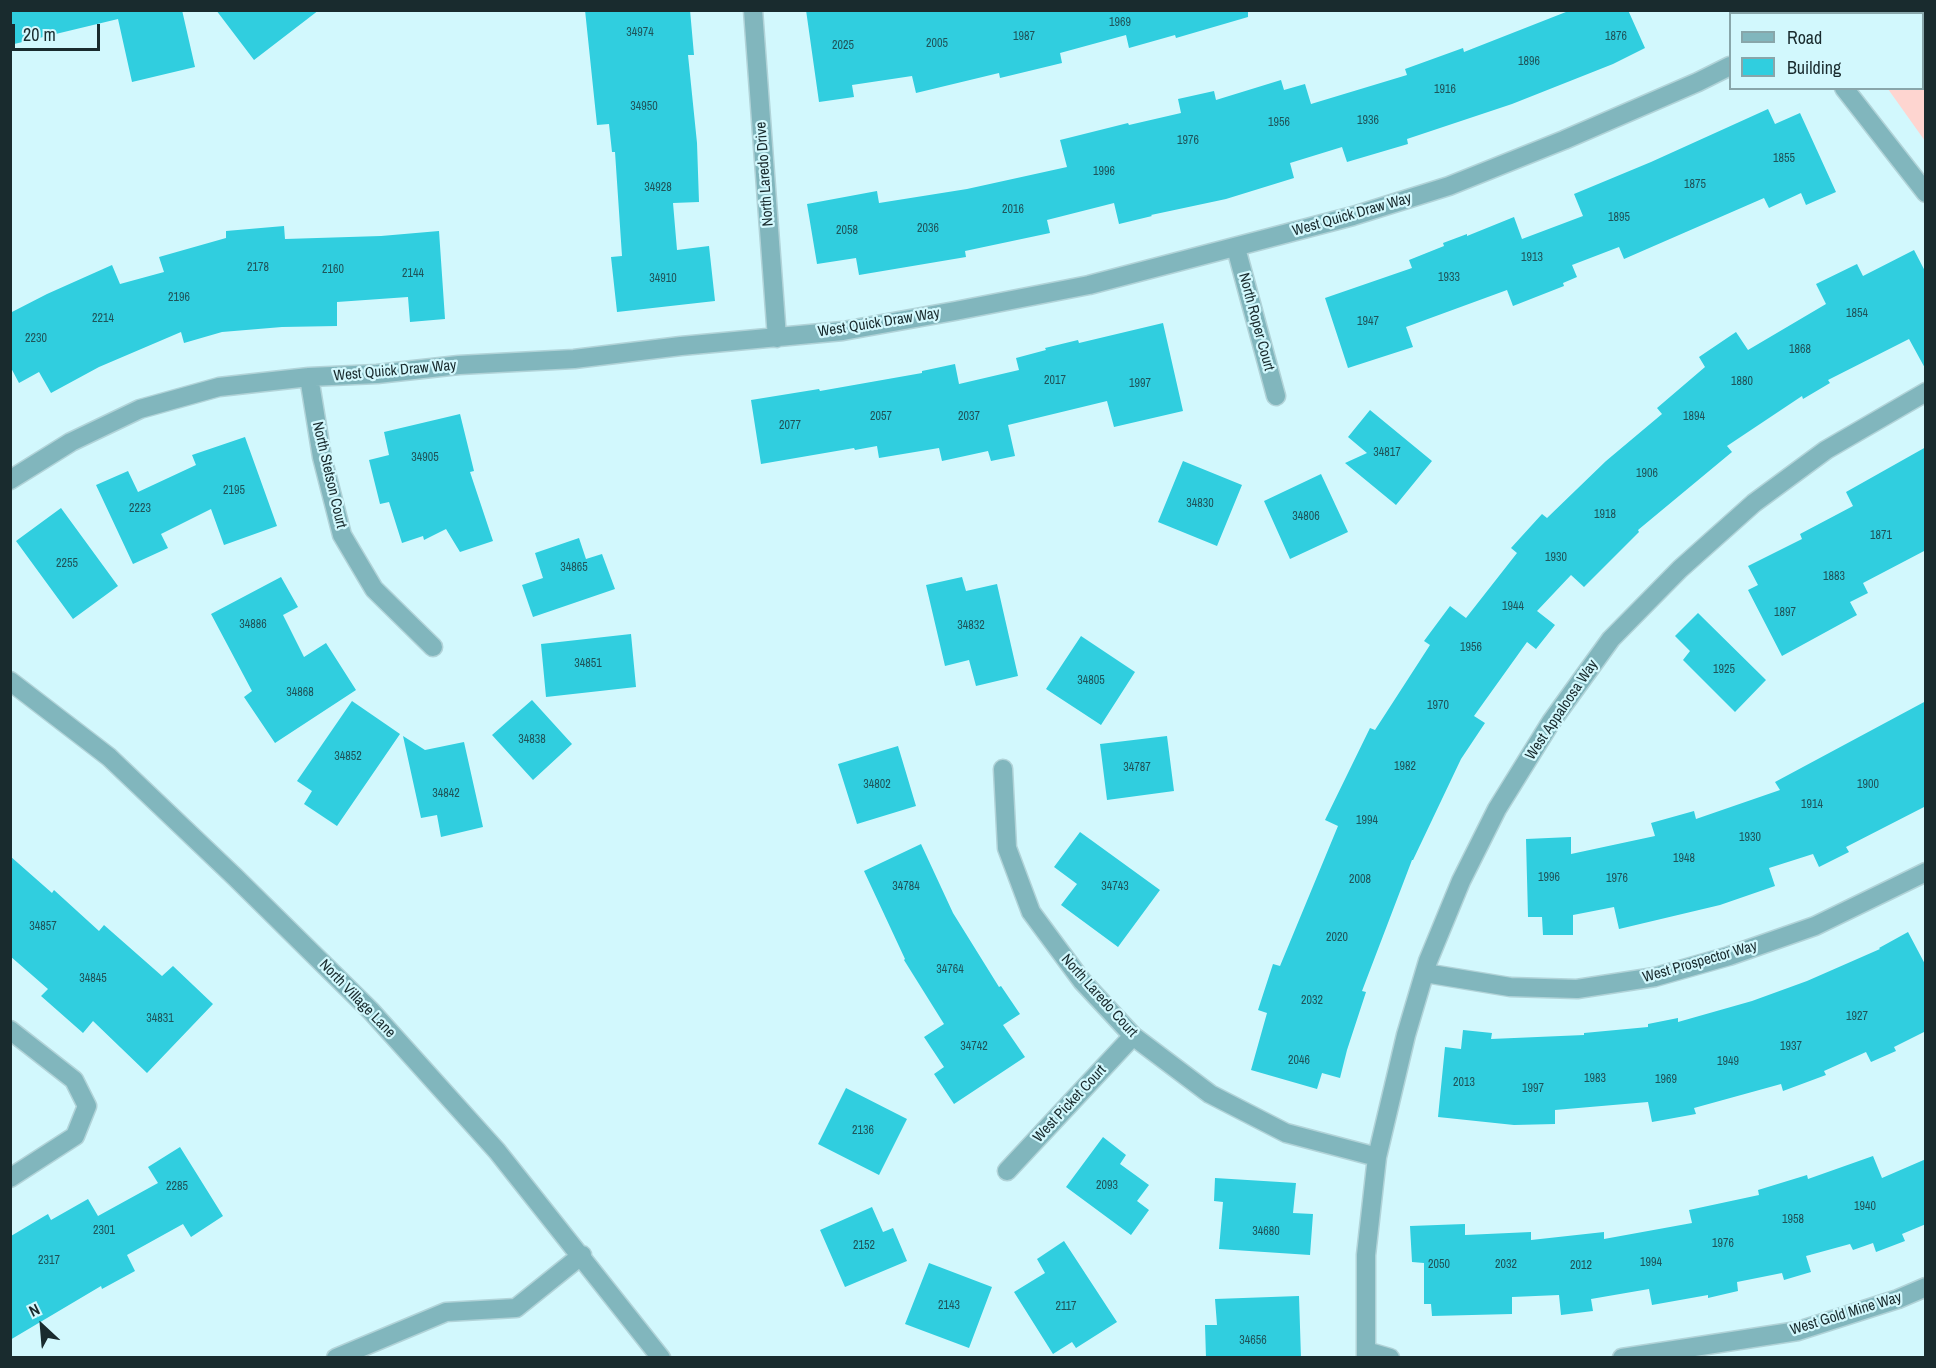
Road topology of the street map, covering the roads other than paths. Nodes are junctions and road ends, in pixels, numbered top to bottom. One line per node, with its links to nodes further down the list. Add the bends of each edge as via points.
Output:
1 (753, 10): 6 (street, North Laredo Drive)
2 (1729, 67): 5 (street, West Quick Draw Way, via 1575,136 1449,186)
3 (1846, 90): 4 (street)
4 (1926, 193)
5 (1236, 248): 6 (street, West Quick Draw Way, via 1089,285 843,330); 9 (street, North Roper Court)
6 (777, 338): 7 (street, West Quick Draw Way, via 574,359)
7 (309, 377): 10 (street, West Quick Draw Way, via 219,387 140,409 71,442); 11 (street, North Stetson Court, via 322,457 342,535 374,589)
8 (1926, 392): 15 (street, West Appaloosa Way, via 1826,450 1754,503 1680,569 1611,639 1551,722 1497,809 1461,881)
9 (1276, 396)
10 (10, 480)
11 (433, 647)
12 (10, 681): 21 (street, North Village Lane, via 109,757 363,1003 497,1151)
13 (1003, 769): 17 (street, North Laredo Court, via 1007,848 1031,912 1082,981)
14 (1926, 872): 15 (street, West Prospector Way, via 1815,926 1655,977 1577,989 1510,987)
15 (1425, 973): 18 (street, West Appaloosa Way)
16 (10, 1030): 20 (street, via 74,1080 87,1106 75,1136)
17 (1133, 1036): 18 (street, North Laredo Court, via 1210,1094 1286,1133); 19 (street, West Picket Court)
18 (1377, 1157): 23 (street, West Appaloosa Way, via 1366,1256)
19 (1007, 1171)
20 (10, 1178)
21 (582, 1255): 24 (street, via 516,1308 446,1312); 25 (street, North Village Lane)
22 (1926, 1287): 27 (street, West Gold Mine Way, via 1798,1331)
23 (1366, 1354): 26 (street)
24 (336, 1358)
25 (661, 1358)
26 (1390, 1358)
27 (1622, 1358)

